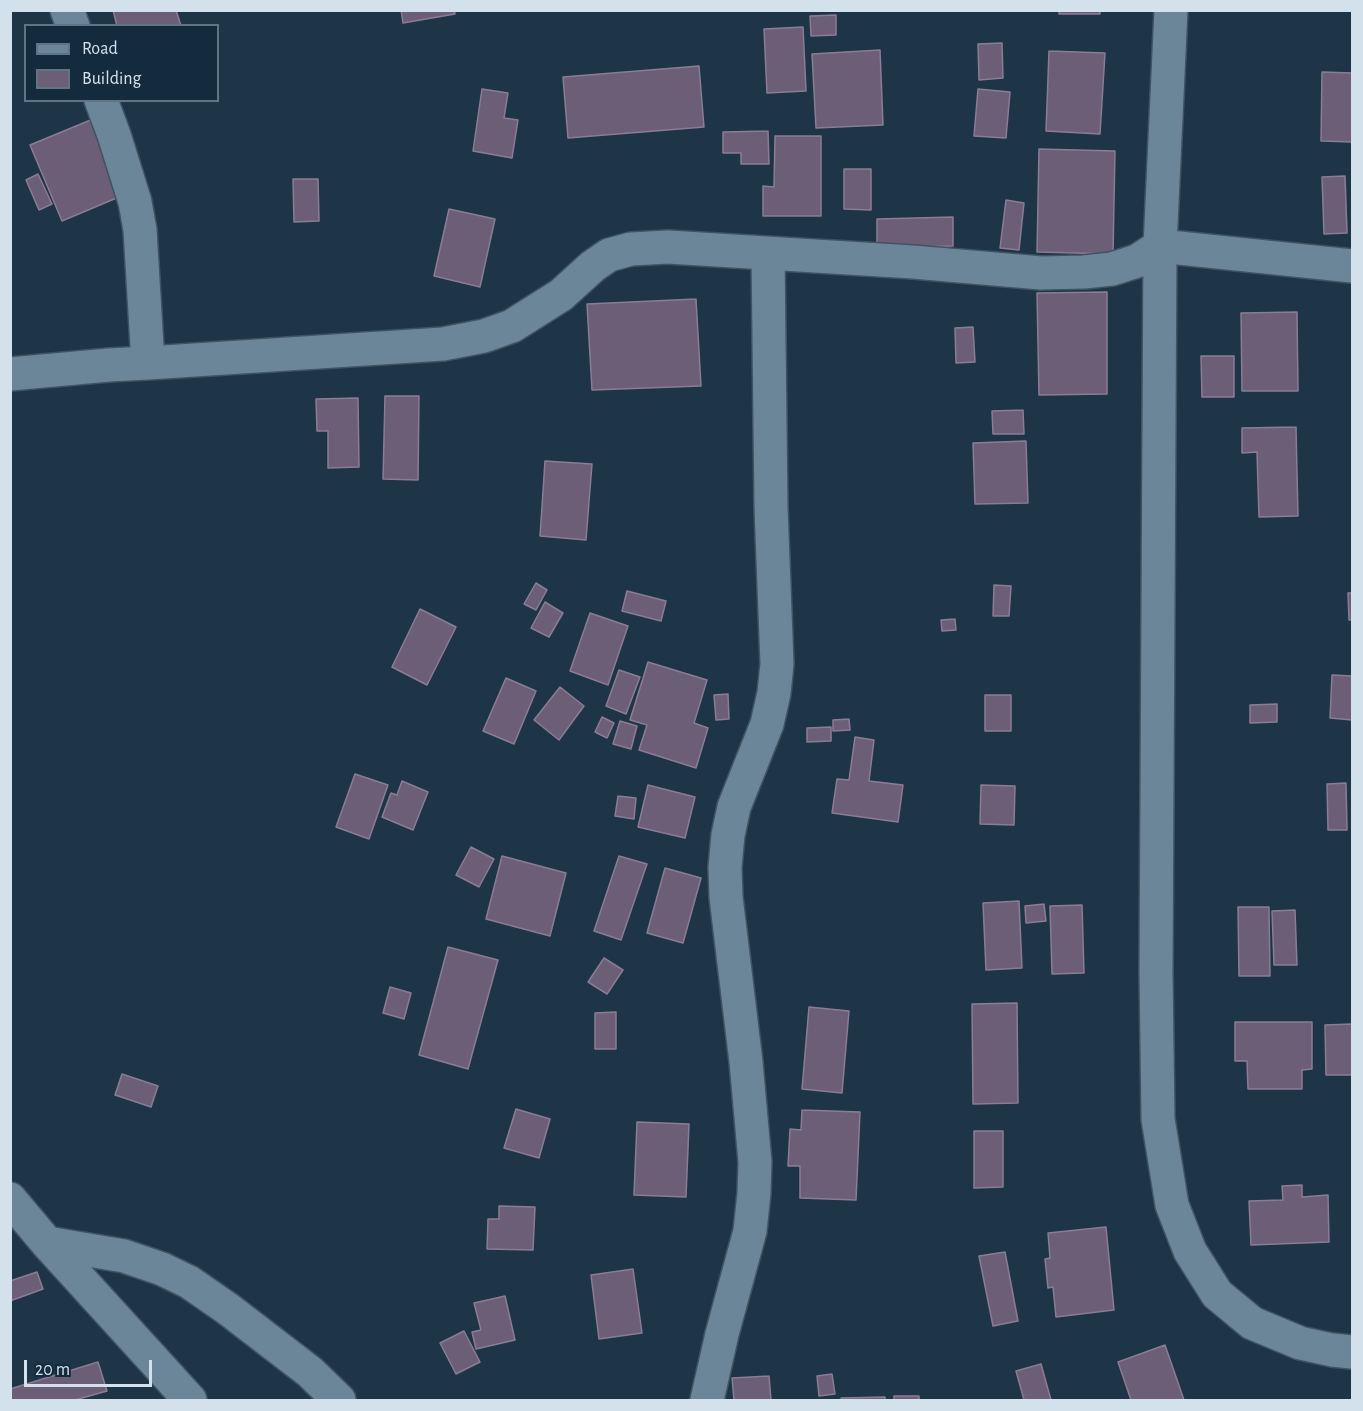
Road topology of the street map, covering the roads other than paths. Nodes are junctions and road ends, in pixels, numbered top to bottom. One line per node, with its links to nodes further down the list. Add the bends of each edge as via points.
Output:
1 (1171, 10): 3 (street)
2 (102, 102): 6 (street, via 135,202 140,230)
3 (1160, 246): 4 (street, via 1137,261 1112,269 1052,273); 5 (street); 10 (street, via 1156,972 1158,1119 1172,1205 1190,1251 1217,1293 1252,1323 1300,1343)
4 (768, 254): 6 (street, via 668,247 609,255 561,295 512,326 443,344); 13 (street, via 777,664 767,724 734,807 725,867 755,1162 754,1193 750,1231)
5 (1353, 266)
6 (148, 363): 7 (street)
7 (10, 374)
8 (10, 1199): 9 (street)
9 (47, 1244): 11 (street); 12 (street, via 124,1256 189,1282 310,1372)
10 (1353, 1352)
11 (190, 1401)
12 (339, 1401)
13 (707, 1401)

